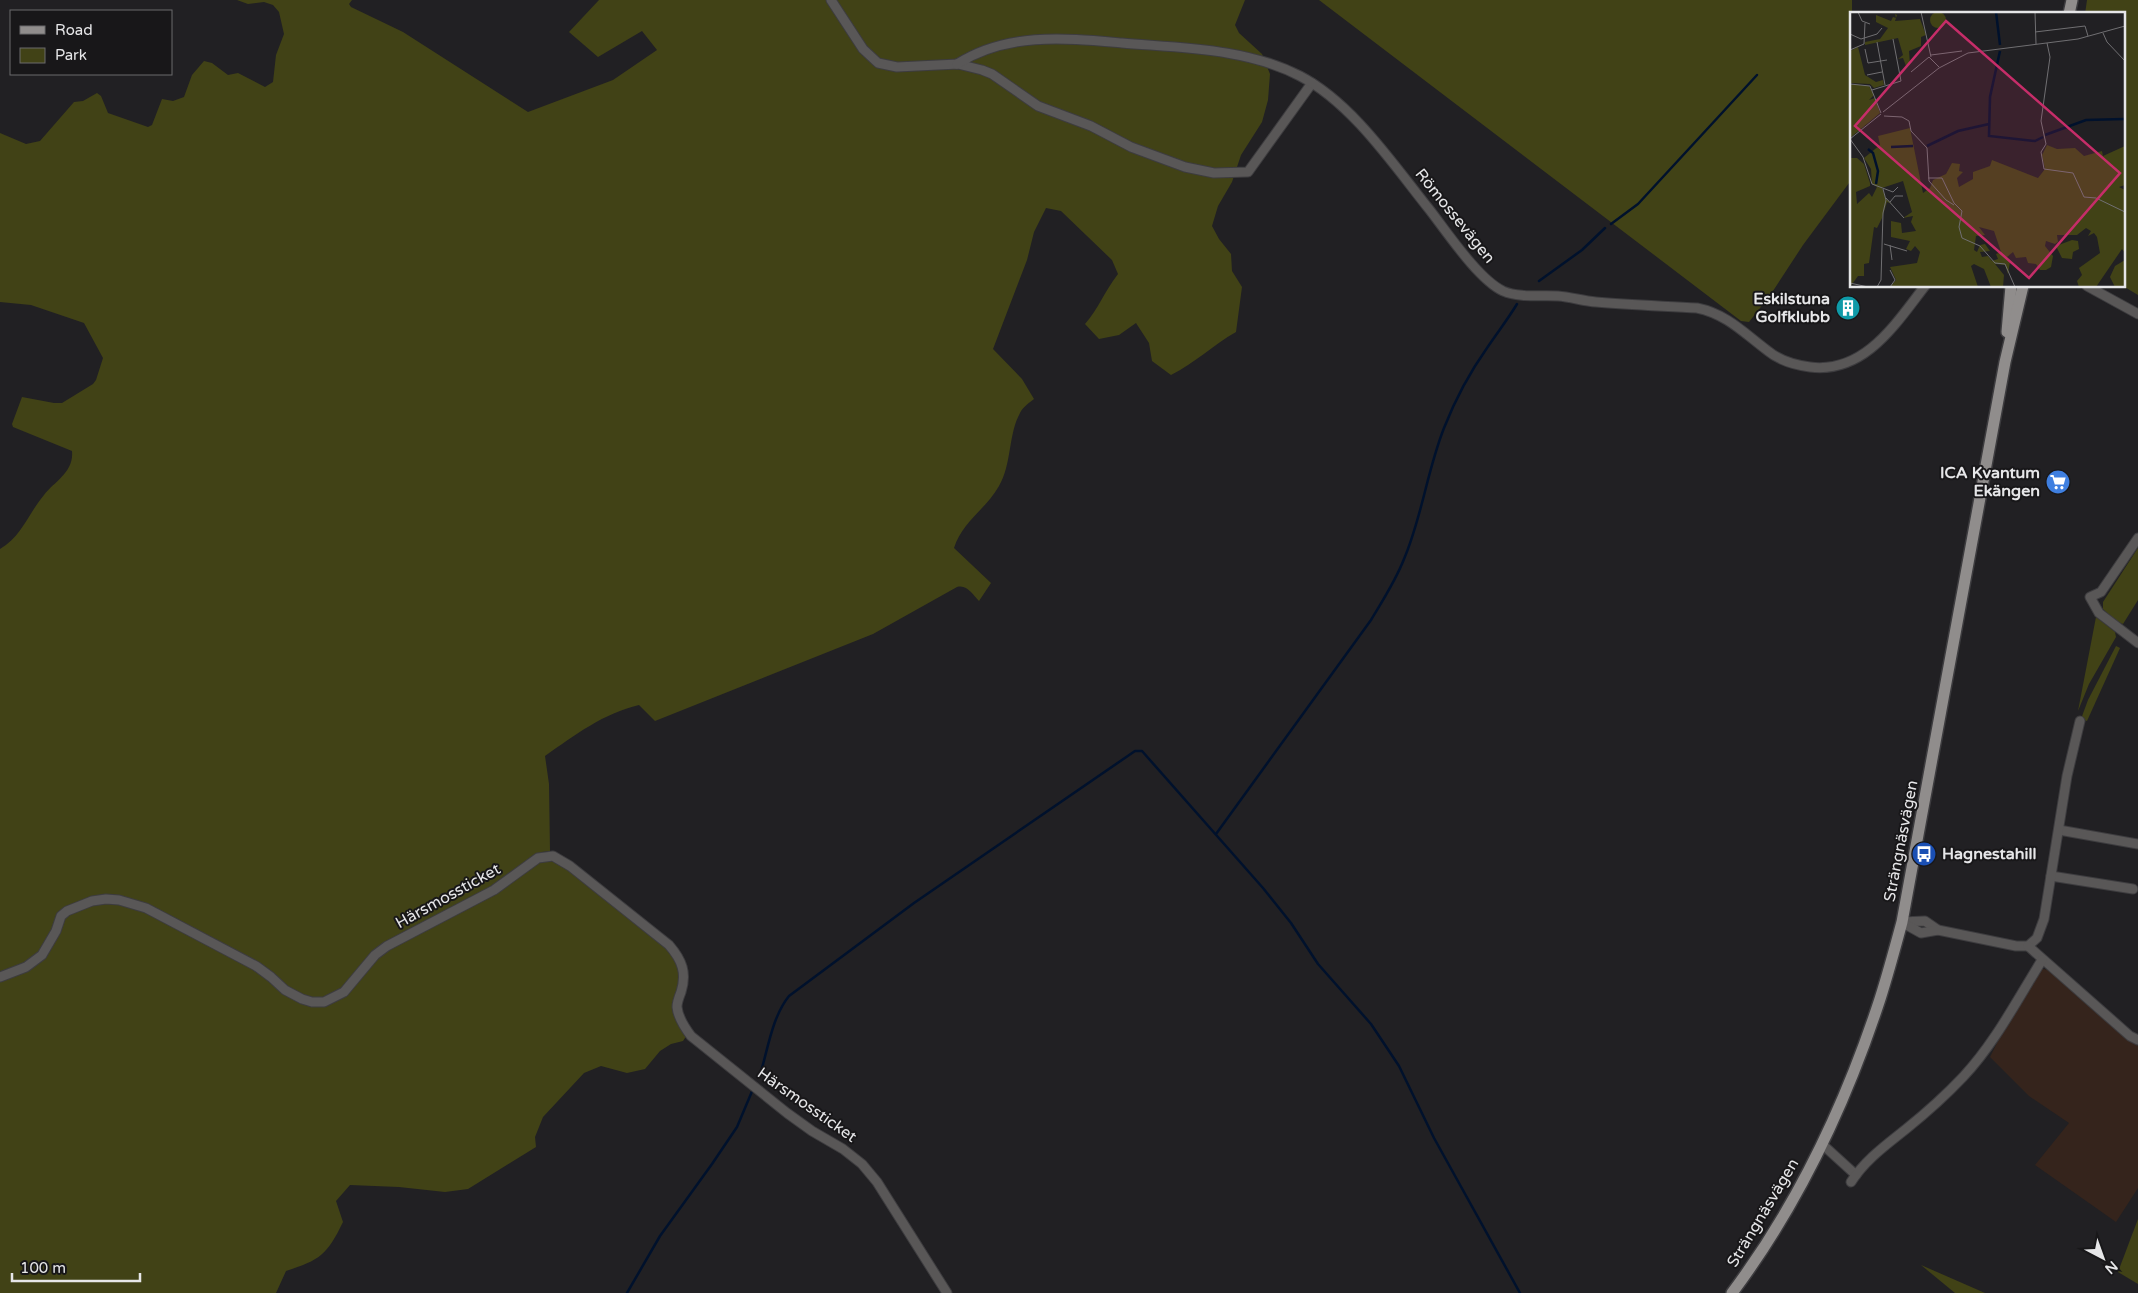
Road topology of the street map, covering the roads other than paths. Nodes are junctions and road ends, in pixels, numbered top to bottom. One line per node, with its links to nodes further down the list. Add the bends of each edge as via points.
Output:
1 (831, 0): 2 (street, via 863,49 878,63 897,67)
2 (957, 64): 3 (street, Römossevägen, via 1002,44 1052,37 1228,54 1282,68); 3 (street, via 992,74 1038,106 1091,126 1131,148 1184,167 1214,173 1248,172)
3 (1312, 83): 4 (street, Römossevägen, via 1363,128 1476,266 1504,291 1711,311 1780,359 1817,368 1850,361 1870,350 1890,331)
4 (1923, 288)
5 (2011, 288): 9 (main road, Strängnäsvägen)
6 (2023, 288): 9 (main road, Strängnäsvägen)
7 (2092, 288): 8 (street)
8 (2138, 314)
9 (2005, 362): 17 (main road, Strängnäsvägen)
10 (2138, 538): 11 (street, via 2101,592 2090,597 2099,613)
11 (2138, 643)
12 (2080, 721): 13 (street)
13 (2058, 830): 14 (street); 15 (street)
14 (2138, 844)
15 (2051, 876): 16 (street); 18 (street, via 2042,928)
16 (2133, 889)
17 (1902, 922): 18 (street, via 1921,932 1938,930); 22 (main road, Strängnäsvägen, via 1852,1078)
18 (2028, 946): 19 (street)
19 (2042, 960): 21 (street); 22 (street, via 1992,1042 1964,1076 1853,1178)
20 (0, 977): 23 (street, Härsmossticket, via 26,967 42,955 61,916 67,911 92,901 119,900 146,908 256,966 294,995 312,1002 324,1002 344,992 375,955 387,946 494,890 538,858 553,856 669,945 684,969 684,984 677,1007 691,1036 800,1124 862,1164)
21 (2138, 1040)
22 (1822, 1144): 24 (main road, Strängnäsvägen, via 1767,1242)
23 (948, 1293)
24 (1732, 1293)

